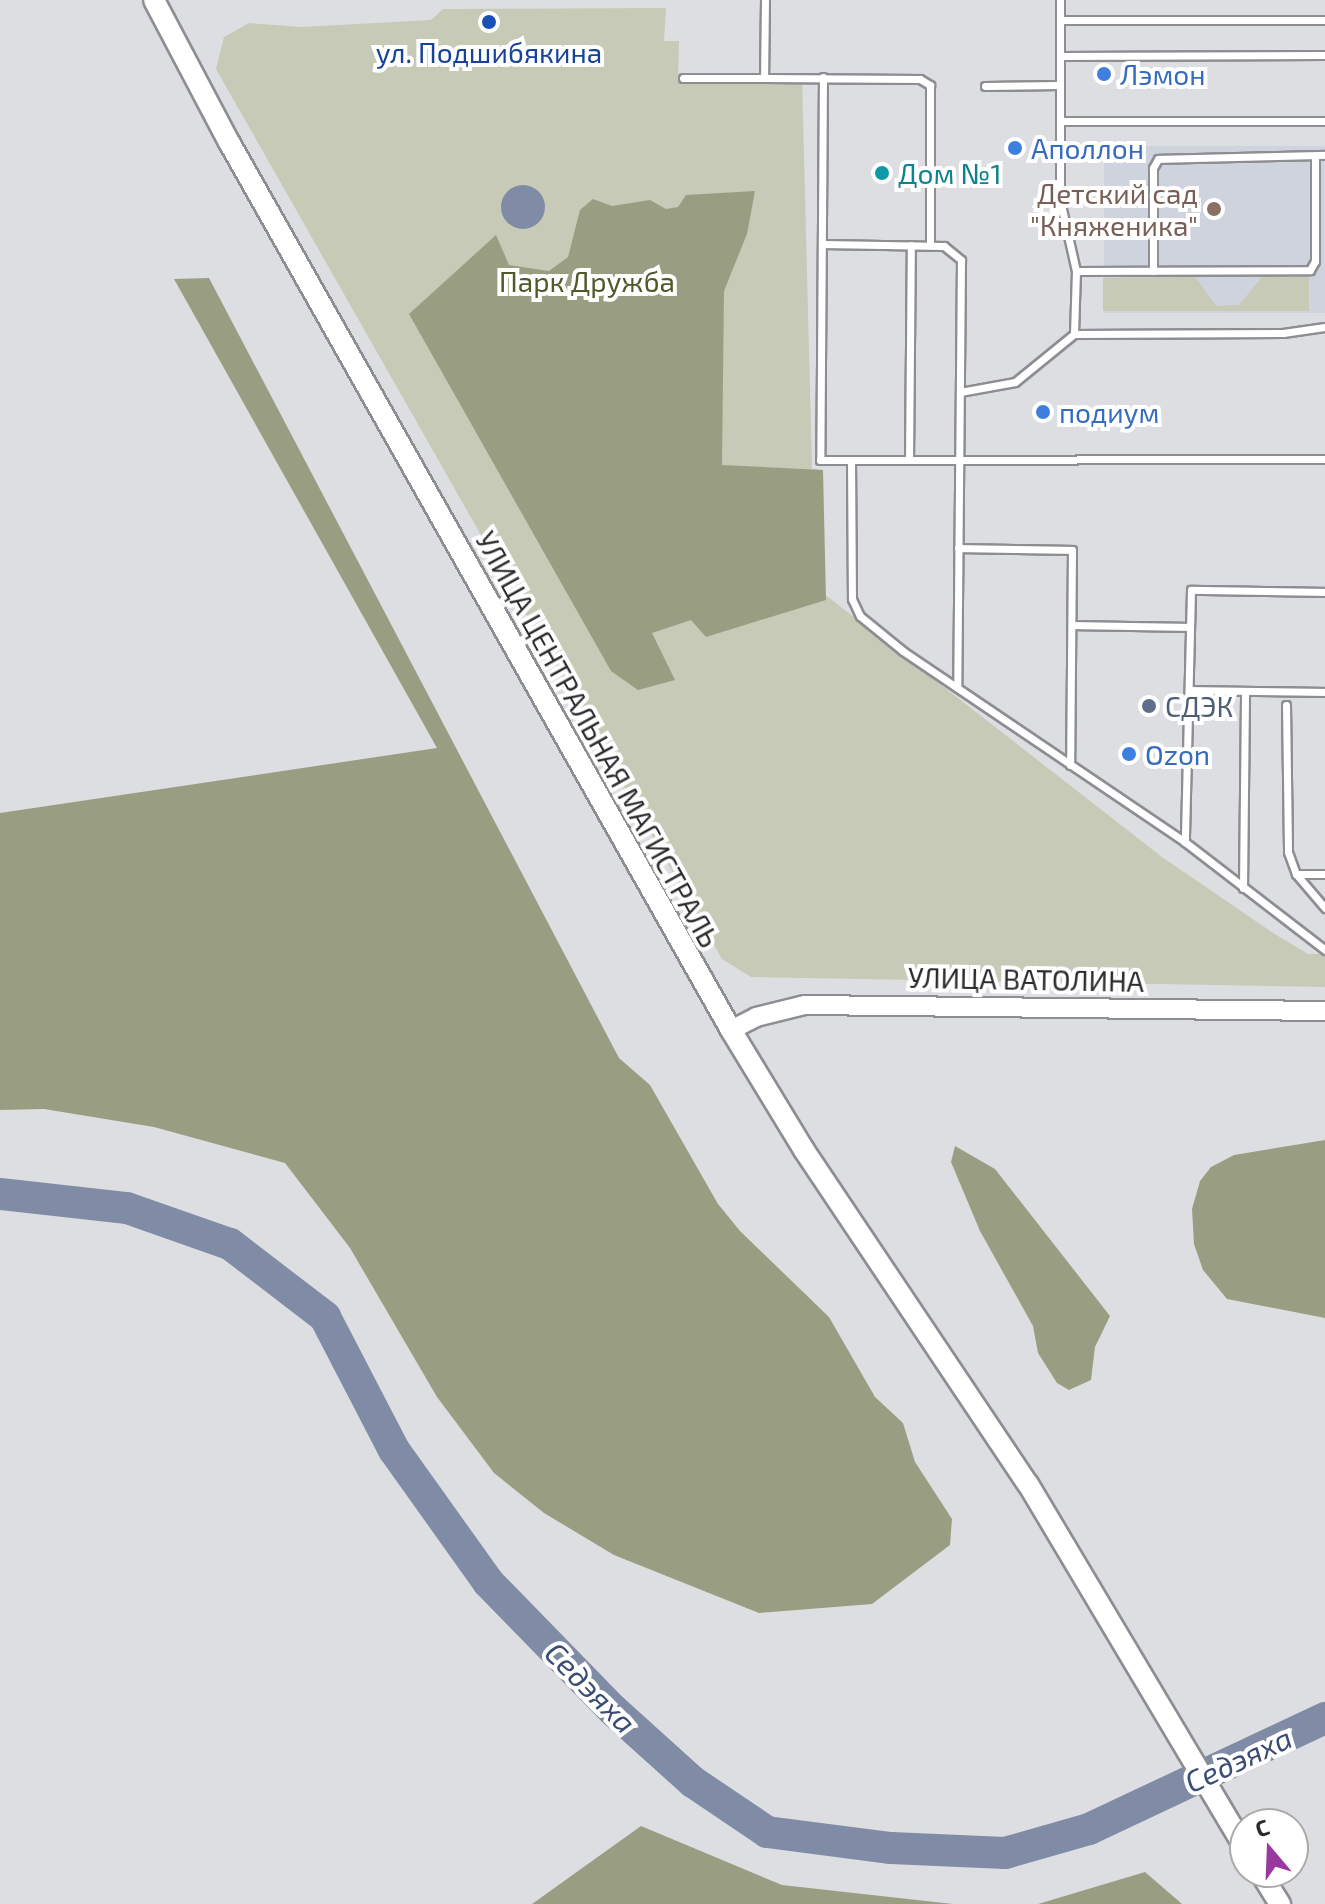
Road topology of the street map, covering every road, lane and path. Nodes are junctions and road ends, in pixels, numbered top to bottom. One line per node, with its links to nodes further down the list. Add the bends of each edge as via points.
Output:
1 (154, 0): 46 (main road, УЛИЦА ЦЕНТРАЛЬНАЯ МАГИСТРАЛЬ)
2 (765, 0): 10 (lane)
3 (1060, 0): 4 (lane)
4 (1060, 20): 5 (lane); 7 (lane)
5 (1325, 20)
6 (1325, 55): 7 (lane)
7 (1060, 56): 11 (lane)
8 (823, 77): 10 (lane); 17 (lane); 19 (lane, via 920,79 930,85)
9 (683, 78): 10 (lane)
10 (764, 78)
11 (1060, 85): 12 (lane); 13 (lane)
12 (985, 86)
13 (1060, 121): 14 (lane); 20 (lane, via 1060,200)
14 (1325, 121)
15 (1325, 155): 16 (lane)
16 (1315, 157): 21 (lane, via 1158,159 1153,168); 21 (lane, via 1315,261 1310,270)
17 (822, 244): 18 (lane); 26 (lane, via 820,460)
18 (911, 245): 19 (lane); 27 (lane)
19 (930, 245): 24 (lane, via 952,250 962,266)
20 (1076, 271): 21 (lane); 23 (lane)
21 (1153, 271)
22 (1325, 327): 23 (lane, via 1283,333)
23 (1074, 334): 24 (lane, via 1015,382)
24 (960, 392): 28 (lane)
25 (1325, 459): 28 (lane)
26 (851, 460): 27 (lane); 33 (lane, via 854,608 903,651)
27 (909, 460): 28 (lane)
28 (959, 460): 29 (lane)
29 (958, 548): 31 (lane, via 1072,550); 33 (lane)
30 (1325, 592): 32 (lane, via 1191,590)
31 (1072, 625): 32 (lane); 38 (lane)
32 (1190, 627): 34 (lane)
33 (957, 687): 38 (lane)
34 (1189, 690): 35 (lane); 39 (lane)
35 (1245, 692): 36 (lane); 42 (lane)
36 (1325, 692)
37 (1286, 705): 40 (lane, via 1288,852)
38 (1070, 765): 39 (lane)
39 (1185, 842): 42 (lane)
40 (1296, 874): 41 (lane); 43 (lane)
41 (1325, 874)
42 (1243, 888): 44 (lane)
43 (1325, 908)
44 (1325, 950)
45 (1325, 1011): 46 (street, УЛИЦА ВАТОЛИНА, via 805,1005 768,1012)
46 (731, 1030): 47 (main road, УЛИЦА ЦЕНТРАЛЬНАЯ МАГИСТРАЛЬ, via 804,1150 1028,1484)
47 (1229, 1821)

